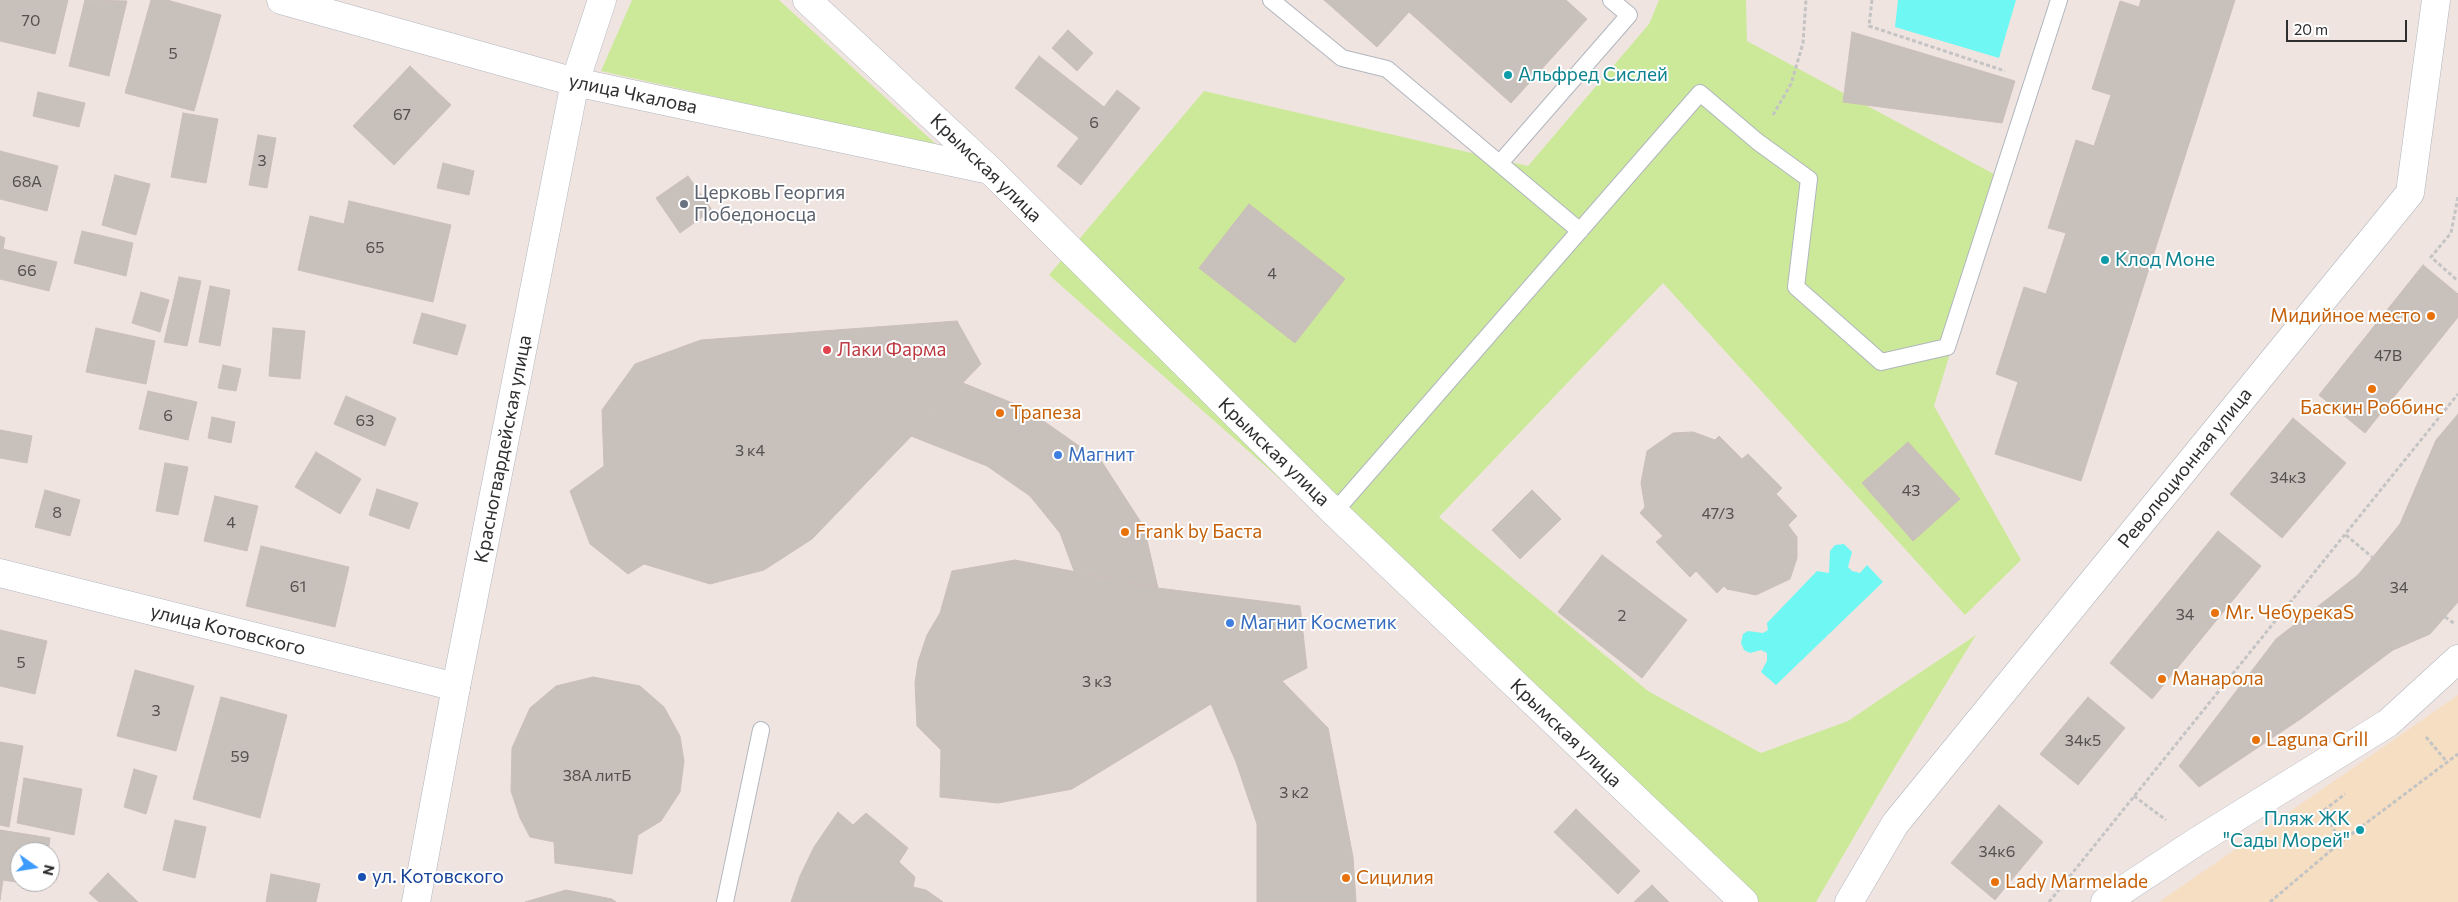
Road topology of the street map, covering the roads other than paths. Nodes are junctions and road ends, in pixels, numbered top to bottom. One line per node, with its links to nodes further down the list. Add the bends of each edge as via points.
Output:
1 (281, 0): 8 (street, улица Чкалова)
2 (602, 0): 8 (street, Красногвардейская улица)
3 (807, 0): 10 (street, Крымская улица)
4 (1271, 0): 9 (lane, via 1342,58 1387,69)
5 (1611, 0): 9 (lane, via 1629,15)
6 (2058, 0): 11 (lane, via 1946,347 1881,362 1796,287 1809,179 1758,142 1700,93)
7 (2436, 0): 20 (street, Революционная улица, via 2410,193 1895,824)
8 (575, 82): 10 (street, улица Чкалова); 15 (street, Красногвардейская улица)
9 (1500, 163): 11 (lane)
10 (990, 170): 12 (street, Крымская улица)
11 (1580, 230): 12 (lane, via 1344,501)
12 (1332, 510): 19 (street, Крымская улица)
13 (0, 573): 15 (street, улица Котовского)
14 (2458, 659): 21 (street, via 2388,723)
15 (456, 687): 17 (street, Красногвардейская улица)
16 (761, 730): 18 (lane)
17 (416, 902)
18 (725, 902)
19 (1744, 902)
20 (1849, 902)
21 (2105, 902)

